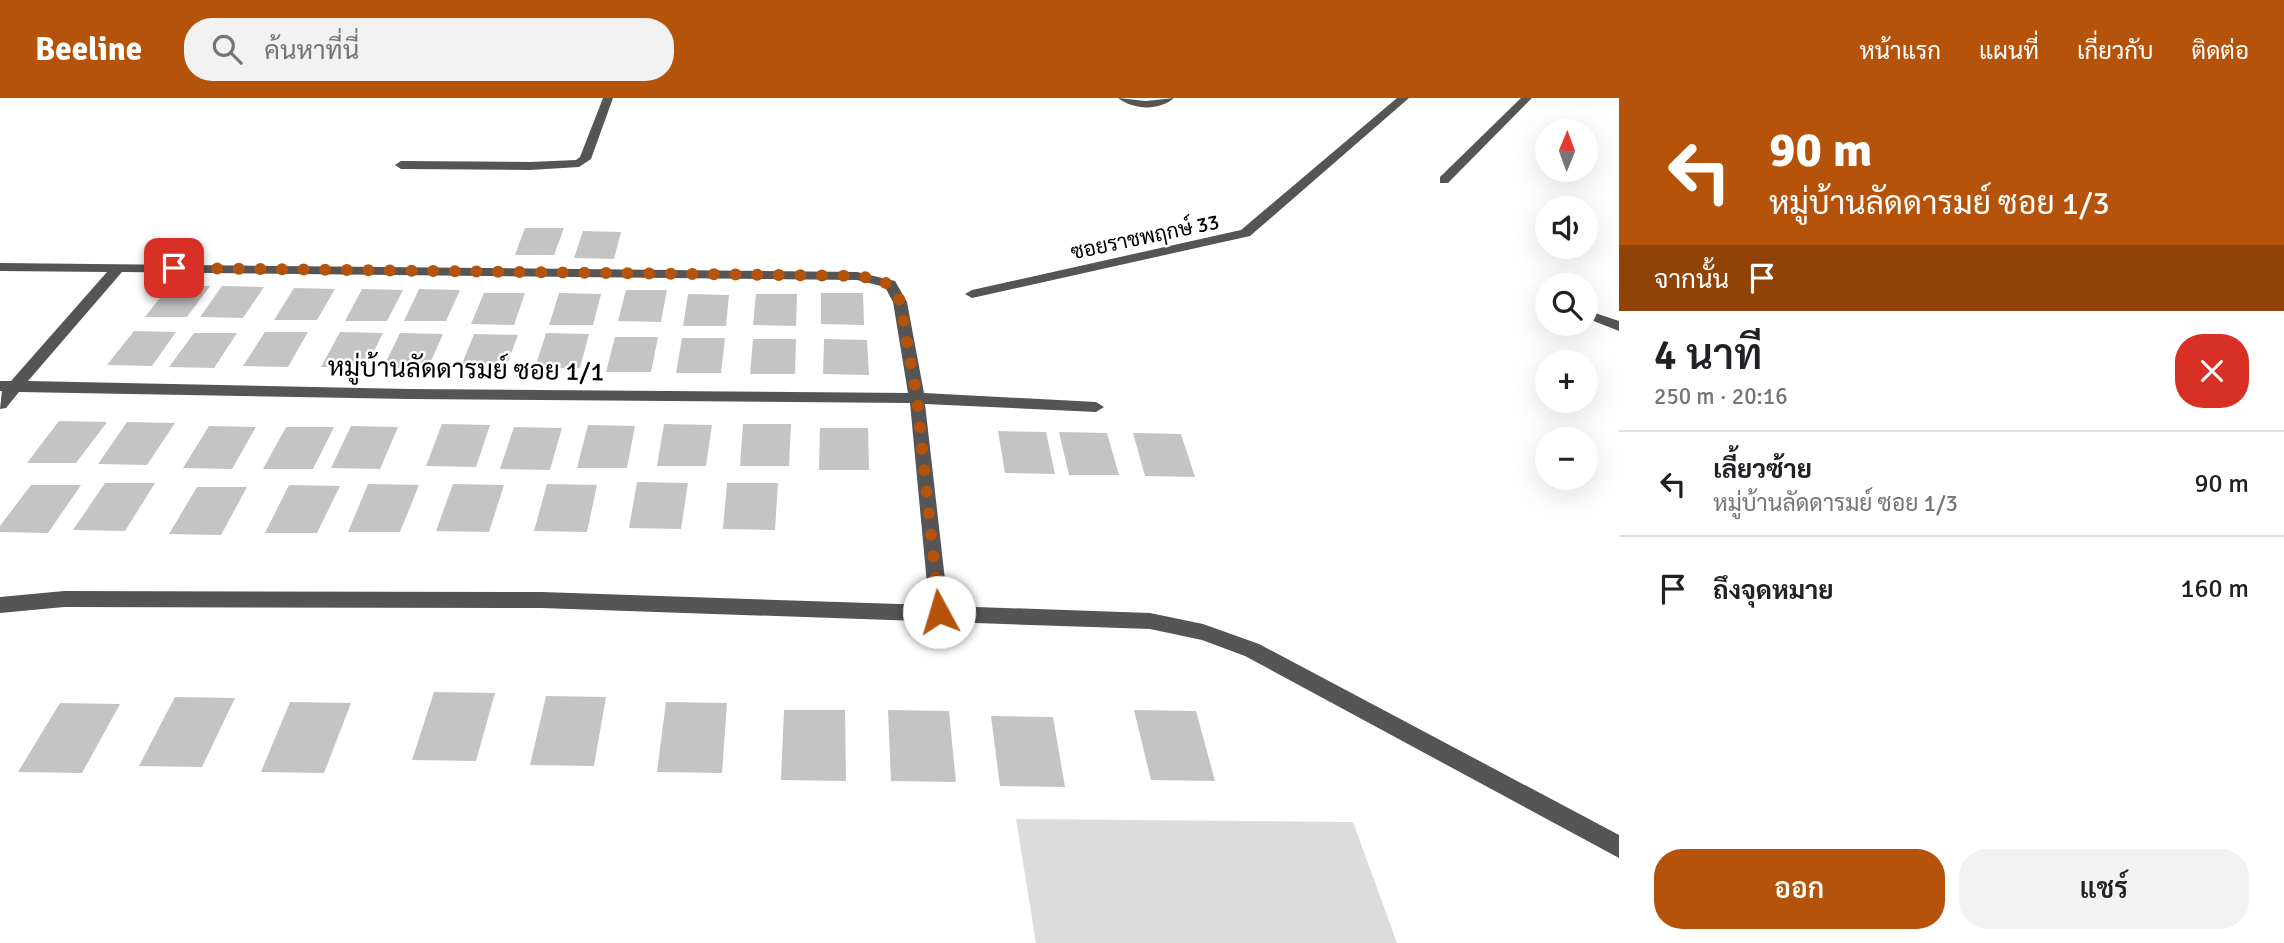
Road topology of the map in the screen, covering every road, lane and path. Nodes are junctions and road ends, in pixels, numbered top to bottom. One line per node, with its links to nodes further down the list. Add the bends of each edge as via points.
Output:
1 (608, 98): 6 (street, via 585,159 579,163)
2 (1123, 98): 3 (street, via 1147,105)
3 (1169, 98)
4 (1404, 98): 10 (street, ซอยราชพฤกษ์ 33, via 1245,233)
5 (1527, 98): 7 (street)
6 (401, 165)
7 (1444, 180)
8 (0, 267): 9 (street)
9 (120, 267): 13 (street); 14 (street, via 879,279 897,291)
10 (972, 294)
11 (1598, 318): 12 (street)
12 (1619, 326)
13 (8, 386): 14 (street, หมู่บ้านลัดดารมย์ ซอย 1/1); 15 (street)
14 (917, 398): 16 (street, หมู่บ้านลัดดารมย์ ซอย 1/1); 18 (street)
15 (0, 404)
16 (1096, 407)
17 (0, 605): 18 (street, via 78,599 527,600)
18 (939, 612): 19 (street, via 1150,621 1203,632 1252,650)
19 (1619, 847)

